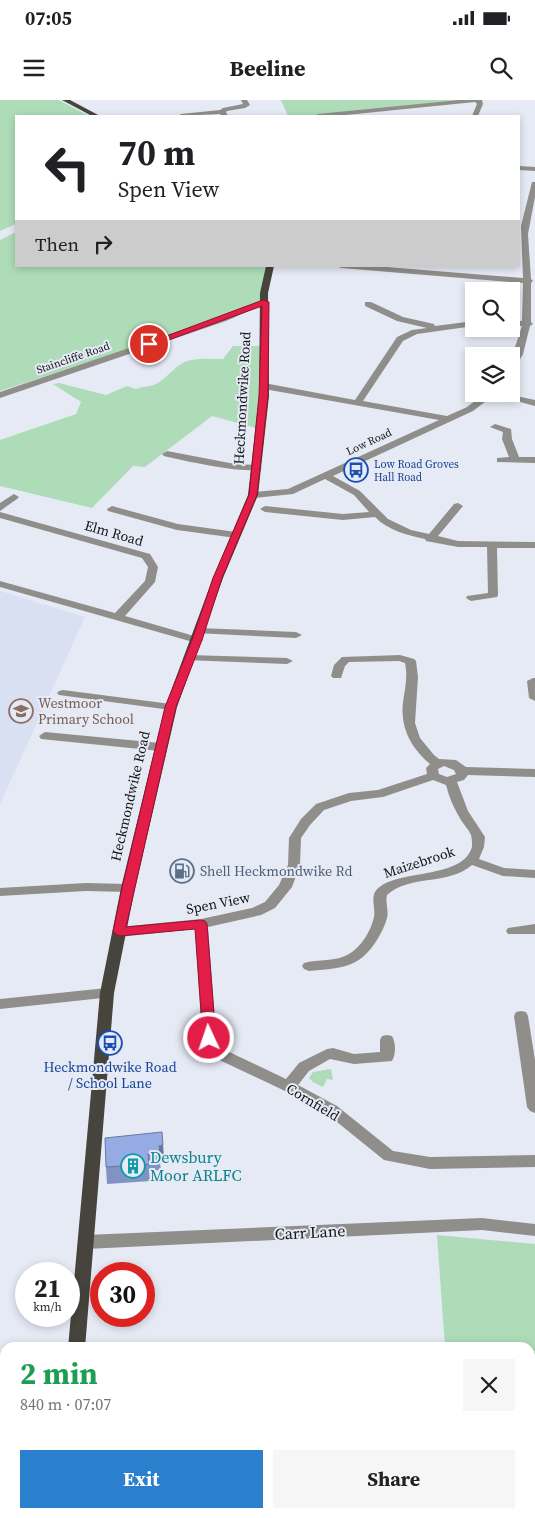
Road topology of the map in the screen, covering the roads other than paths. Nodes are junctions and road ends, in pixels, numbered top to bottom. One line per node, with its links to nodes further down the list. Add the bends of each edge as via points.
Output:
1 (65, 100): 7 (main road)
2 (244, 100): 6 (street, via 247,105 225,109)
3 (478, 100): 4 (street); 10 (street, via 480,104)
4 (409, 107): 8 (street); 9 (street)
5 (180, 114): 6 (street)
6 (224, 114)
7 (95, 115)
8 (343, 115)
9 (406, 115)
10 (475, 115)
11 (520, 168): 12 (street)
12 (535, 169)
13 (535, 184): 14 (street)
14 (526, 221): 15 (street); 19 (street, via 524,240)
15 (535, 221)
16 (270, 267): 20 (main road, Heckmondwike Road)
17 (356, 267): 18 (street)
18 (439, 270): 19 (street)
19 (529, 281): 24 (street)
20 (265, 302): 29 (main road, Heckmondwike Road); 30 (street, Staincliffe Road)
21 (368, 304): 22 (street)
22 (400, 319): 26 (street); 27 (street, via 405,327)
23 (520, 323): 24 (street)
24 (530, 324): 28 (street)
25 (465, 325): 26 (street)
26 (437, 327): 27 (street)
27 (400, 339): 32 (street)
28 (520, 352)
29 (264, 386): 32 (street); 41 (main road, Heckmondwike Road)
30 (0, 395)
31 (520, 399): 34 (street)
32 (358, 402): 35 (street)
33 (479, 402): 35 (street, Low Road)
34 (535, 403)
35 (448, 419): 42 (street, Low Road)
36 (495, 427): 39 (street, via 508,431 507,439)
37 (167, 454): 41 (street, via 235,468)
38 (500, 460): 39 (street)
39 (515, 460): 40 (street)
40 (535, 460)
41 (257, 468): 43 (main road, Heckmondwike Road)
42 (326, 476): 43 (street, Low Road, via 290,492); 49 (street, via 357,493)
43 (253, 495): 51 (main road, Heckmondwike Road)
44 (14, 497): 46 (street)
45 (458, 506): 52 (street)
46 (0, 508)
47 (112, 509): 51 (street, via 177,527)
48 (265, 509): 49 (street, via 343,517)
49 (375, 514): 52 (street, via 384,522)
50 (0, 516): 57 (street, Elm Road, via 146,556 153,567 150,582)
51 (236, 535): 59 (main road, Heckmondwike Road)
52 (430, 539): 54 (street)
53 (535, 544): 54 (street)
54 (492, 546): 56 (street, via 493,595)
55 (0, 584): 57 (street)
56 (471, 598)
57 (117, 618): 59 (street)
58 (296, 635): 59 (street)
59 (198, 636): 60 (main road, Heckmondwike Road)
60 (189, 658): 61 (street); 66 (main road, Heckmondwike Road)
61 (288, 661)
62 (338, 676): 69 (street, via 340,665 346,659 400,658 410,661 413,684 408,706 409,727 415,744)
63 (533, 681): 65 (street)
64 (63, 693): 66 (street)
65 (535, 698)
66 (170, 707): 68 (main road, Heckmondwike Road)
67 (45, 736): 68 (street)
68 (160, 747): 75 (main road, Heckmondwike Road)
69 (435, 770): 70 (street, via 452,763); 72 (street, via 441,780); 77 (street, Spen View, via 379,794 349,797 320,806 295,838 294,865 285,887 270,905 256,912)
70 (462, 771): 71 (street); 72 (street, via 460,778)
71 (535, 773)
72 (452, 781): 73 (street, Maizebrook, via 467,821 478,836 478,847)
73 (470, 860): 74 (street, via 503,872); 81 (street, Maizebrook, via 459,868 394,884 383,890 379,897 380,920 362,952 345,962)
74 (535, 874)
75 (128, 888): 76 (street); 80 (main road, Heckmondwike Road)
76 (0, 892)
77 (201, 924): 80 (street, Spen View); 86 (street, Cornfield, via 209,1038 213,1048 225,1058)
78 (535, 929): 79 (street)
79 (513, 931)
80 (119, 932): 82 (main road, Heckmondwike Road)
81 (309, 966)
82 (107, 993): 83 (street); 90 (main road, Heckmondwike Road)
83 (0, 1004)
84 (521, 1016): 87 (street)
85 (386, 1040): 86 (street, via 387,1057 354,1059 327,1054 304,1067)
86 (288, 1086): 88 (street, Cornfield, via 332,1110 390,1156 430,1163)
87 (535, 1107)
88 (535, 1161)
89 (535, 1230): 90 (street, Carr Lane, via 482,1224)
90 (86, 1242): 91 (main road, Heckmondwike Road)
91 (77, 1342)

